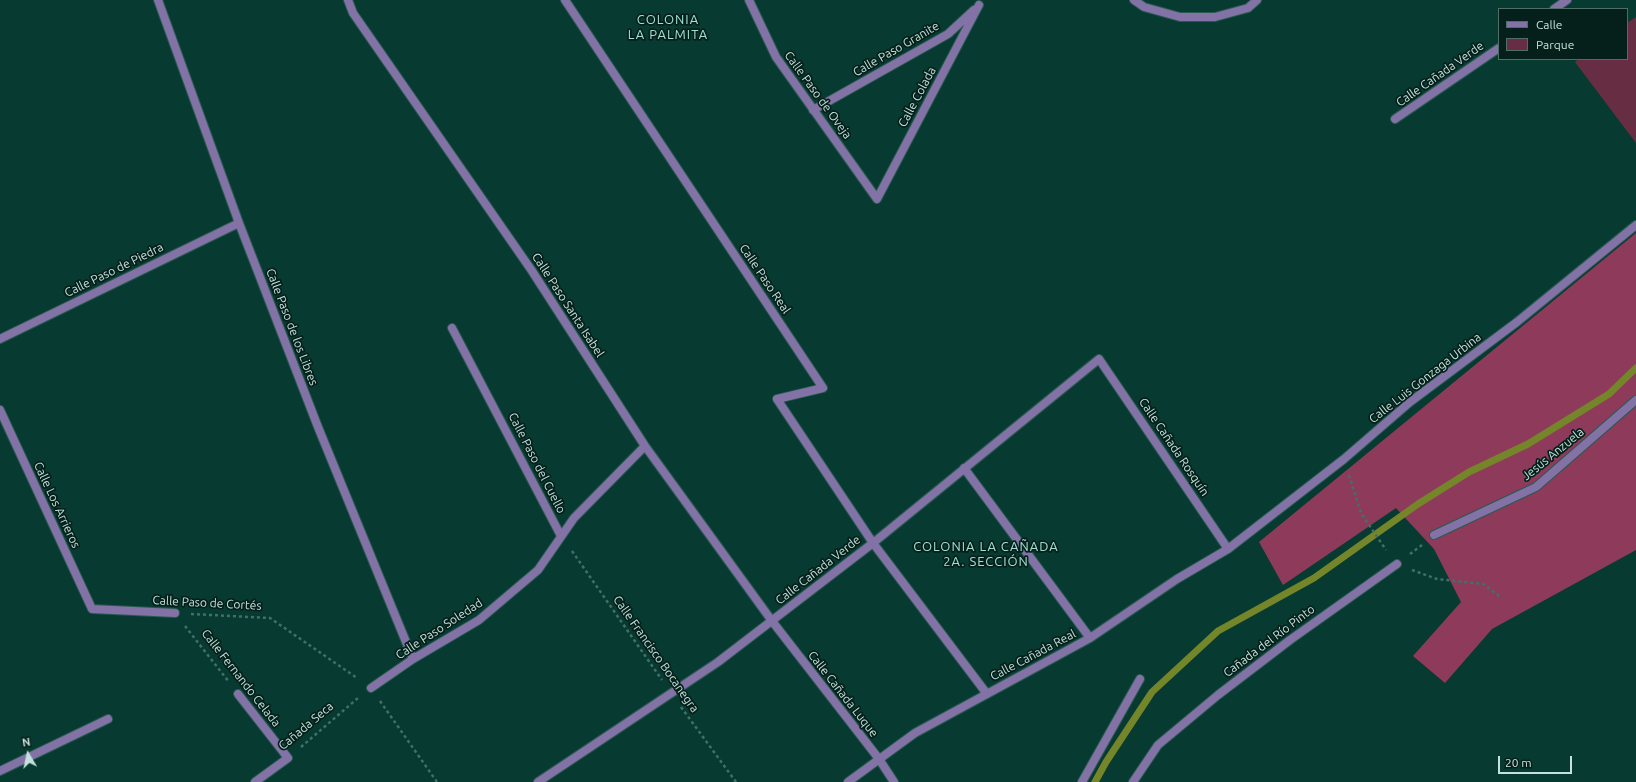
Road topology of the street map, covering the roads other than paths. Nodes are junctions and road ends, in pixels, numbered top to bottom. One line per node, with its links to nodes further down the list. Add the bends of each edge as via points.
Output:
1 (158, 0): 14 (street, Calle Paso de los Libres)
2 (348, 0): 21 (street, Calle Paso Santa Isabel, via 353,13 532,271)
3 (566, 0): 25 (street, Calle Paso Real, via 823,388 776,399)
4 (749, 0): 11 (street, Calle Paso de Oveja, via 776,57)
5 (1134, 0): 6 (street, via 1144,7 1180,17 1215,17 1248,8)
6 (1256, 0)
7 (1566, 0): 9 (street)
8 (977, 3): 11 (street, Calle Paso Granite, via 948,34); 13 (street, Calle Colada)
9 (1555, 8)
10 (1498, 49): 12 (street, Calle Cañada Verde)
11 (813, 110): 13 (street, Calle Paso de Oveja)
12 (1395, 119)
13 (877, 199)
14 (239, 223): 17 (street, Calle Paso de Piedra); 32 (street, Calle Paso de los Libres, via 318,427)
15 (1636, 225): 26 (street, Calle Luis Gonzaga Urbina)
16 (452, 328): 24 (street, Calle Paso del Cuello)
17 (0, 338)
18 (1099, 359): 22 (street, Calle Cañada Verde); 26 (street, Calle Cañada Rosquín)
19 (1636, 400): 23 (street, Jesús Anzuela, via 1536,487)
20 (0, 410): 28 (street, Calle Los Arrieros)
21 (645, 446): 24 (street, Calle Paso Soledad, via 574,518); 30 (street, Calle Paso Santa Isabel)
22 (964, 468): 25 (street, Calle Cañada Verde); 31 (street)
23 (1434, 535)
24 (561, 536): 32 (street, Calle Paso Soledad, via 538,570 479,620)
25 (873, 542): 30 (street, Calle Cañada Verde); 36 (street)
26 (1228, 549): 31 (street, Calle Cañada Real)
27 (1397, 564): 46 (street, Cañada del Río Pinto, via 1218,695 1158,745)
28 (92, 609): 29 (street, Calle Paso de Cortés)
29 (175, 613)
30 (772, 621): 39 (street, Calle Cañada Luque); 42 (street, Calle Cañada Verde, via 718,662)
31 (1090, 638): 36 (street, Calle Cañada Real)
32 (414, 659): 34 (street, Calle Paso Soledad)
33 (1140, 679): 45 (street)
34 (371, 688)
35 (238, 694): 38 (street, Calle Fernando Celada)
36 (986, 694): 39 (street, Calle Cañada Real, via 915,733)
37 (108, 719): 40 (street)
38 (288, 758): 41 (street, Cañada Seca)
39 (879, 759): 43 (street, Calle Cañada Real); 44 (street, Calle Cañada Luque)
40 (0, 771)
41 (255, 782)
42 (538, 782)
43 (848, 782)
44 (894, 782)
45 (1082, 782)
46 (1133, 782)

